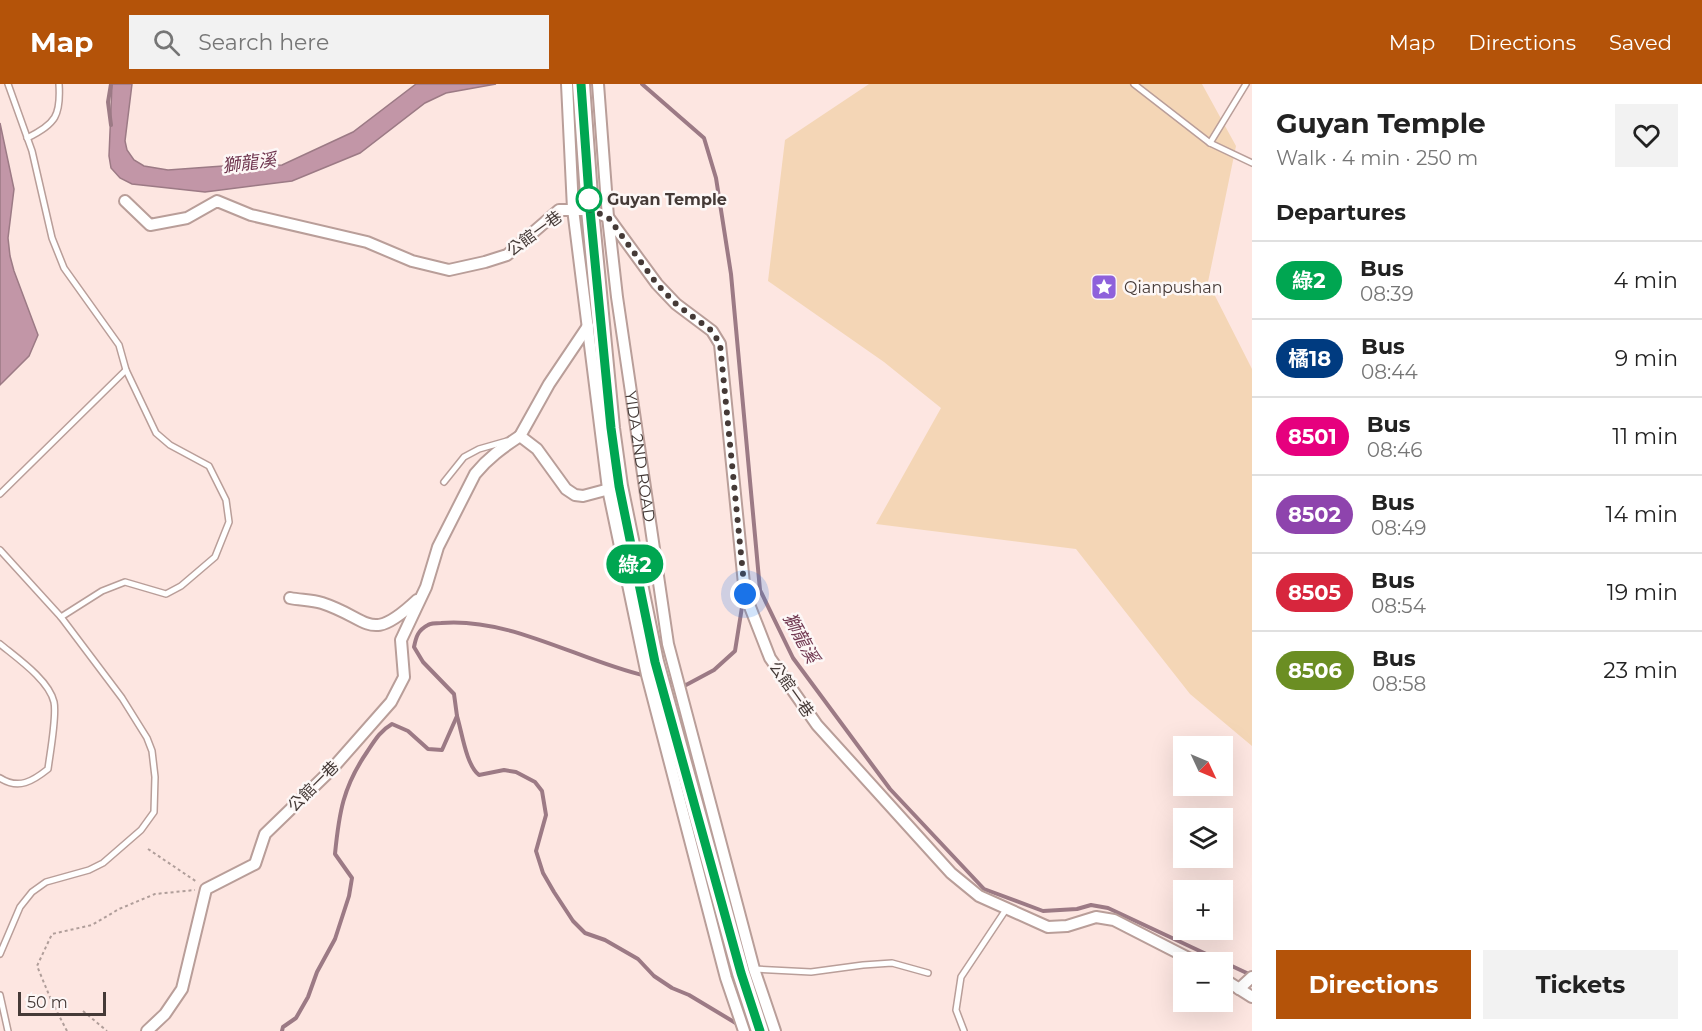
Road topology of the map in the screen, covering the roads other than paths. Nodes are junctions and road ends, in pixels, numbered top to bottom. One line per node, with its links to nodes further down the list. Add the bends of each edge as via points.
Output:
1 (8, 84): 7 (lane)
2 (59, 84): 7 (lane, via 60,106 47,129)
3 (1134, 84): 8 (lane)
4 (1246, 84): 8 (lane)
5 (599, 86): 12 (street, YIDA 2ND ROAD)
6 (574, 87): 11 (street, YIDA 2ND ROAD)
7 (27, 138): 15 (lane, via 52,238 64,268 119,345)
8 (1210, 143): 9 (lane)
9 (1252, 163)
10 (125, 201): 11 (street, 公館一巷, via 150,225 187,218 217,201 250,215 367,242 412,261 449,270 507,255 560,210)
11 (582, 209): 12 (street); 13 (street, YIDA 2ND ROAD); 14 (street, YIDA 2ND ROAD)
12 (608, 217): 26 (street, 公館一巷, via 657,284 712,331 720,344 745,594 770,658 817,725 951,873 979,896); 29 (street, YIDA 2ND ROAD, via 668,644)
13 (600, 309): 14 (street, 公館一巷); 18 (street, YIDA 2ND ROAD)
14 (588, 327): 16 (street, 公館一巷); 18 (street, YIDA 2ND ROAD)
15 (126, 370): 19 (lane); 23 (lane, via 156,433 170,446 209,466 226,500 229,522 215,557 181,586 165,594 125,582 102,591)
16 (520, 436): 17 (lane, via 464,457); 18 (street, via 537,448 566,489 575,495); 21 (street, 公館一巷, via 495,452 475,474 438,547)
17 (444, 482)
18 (614, 488): 29 (street, YIDA 2ND ROAD, via 655,662)
19 (0, 494)
20 (0, 550): 23 (lane)
21 (426, 587): 22 (street, via 400,616 378,625 368,625 322,603); 34 (street, 公館一巷, via 401,640 404,676 391,702 331,770 265,834 255,864 206,889 182,989)
22 (290, 598)
23 (61, 617): 28 (lane, via 147,738 152,751 154,812 141,830 103,863 46,882 32,892 20,907)
24 (0, 644): 25 (lane, via 31,670 50,692 55,705 48,769 34,781 23,784)
25 (0, 778)
26 (1007, 909): 27 (street, 公館一巷, via 1048,927 1096,918 1114,920); 39 (lane, via 961,977 956,1010)
27 (1177, 952)
28 (0, 954)
29 (740, 973): 30 (lane, via 811,972 892,963); 36 (street, YIDA 2ND ROAD); 37 (street, YIDA 2ND ROAD); 38 (street, YIDA 2ND ROAD)
30 (928, 973)
31 (1246, 983): 33 (street)
32 (0, 995): 35 (lane)
33 (1252, 997)
34 (148, 1030)
35 (8, 1031)
36 (744, 1031)
37 (759, 1031)
38 (776, 1031)
39 (964, 1031)

